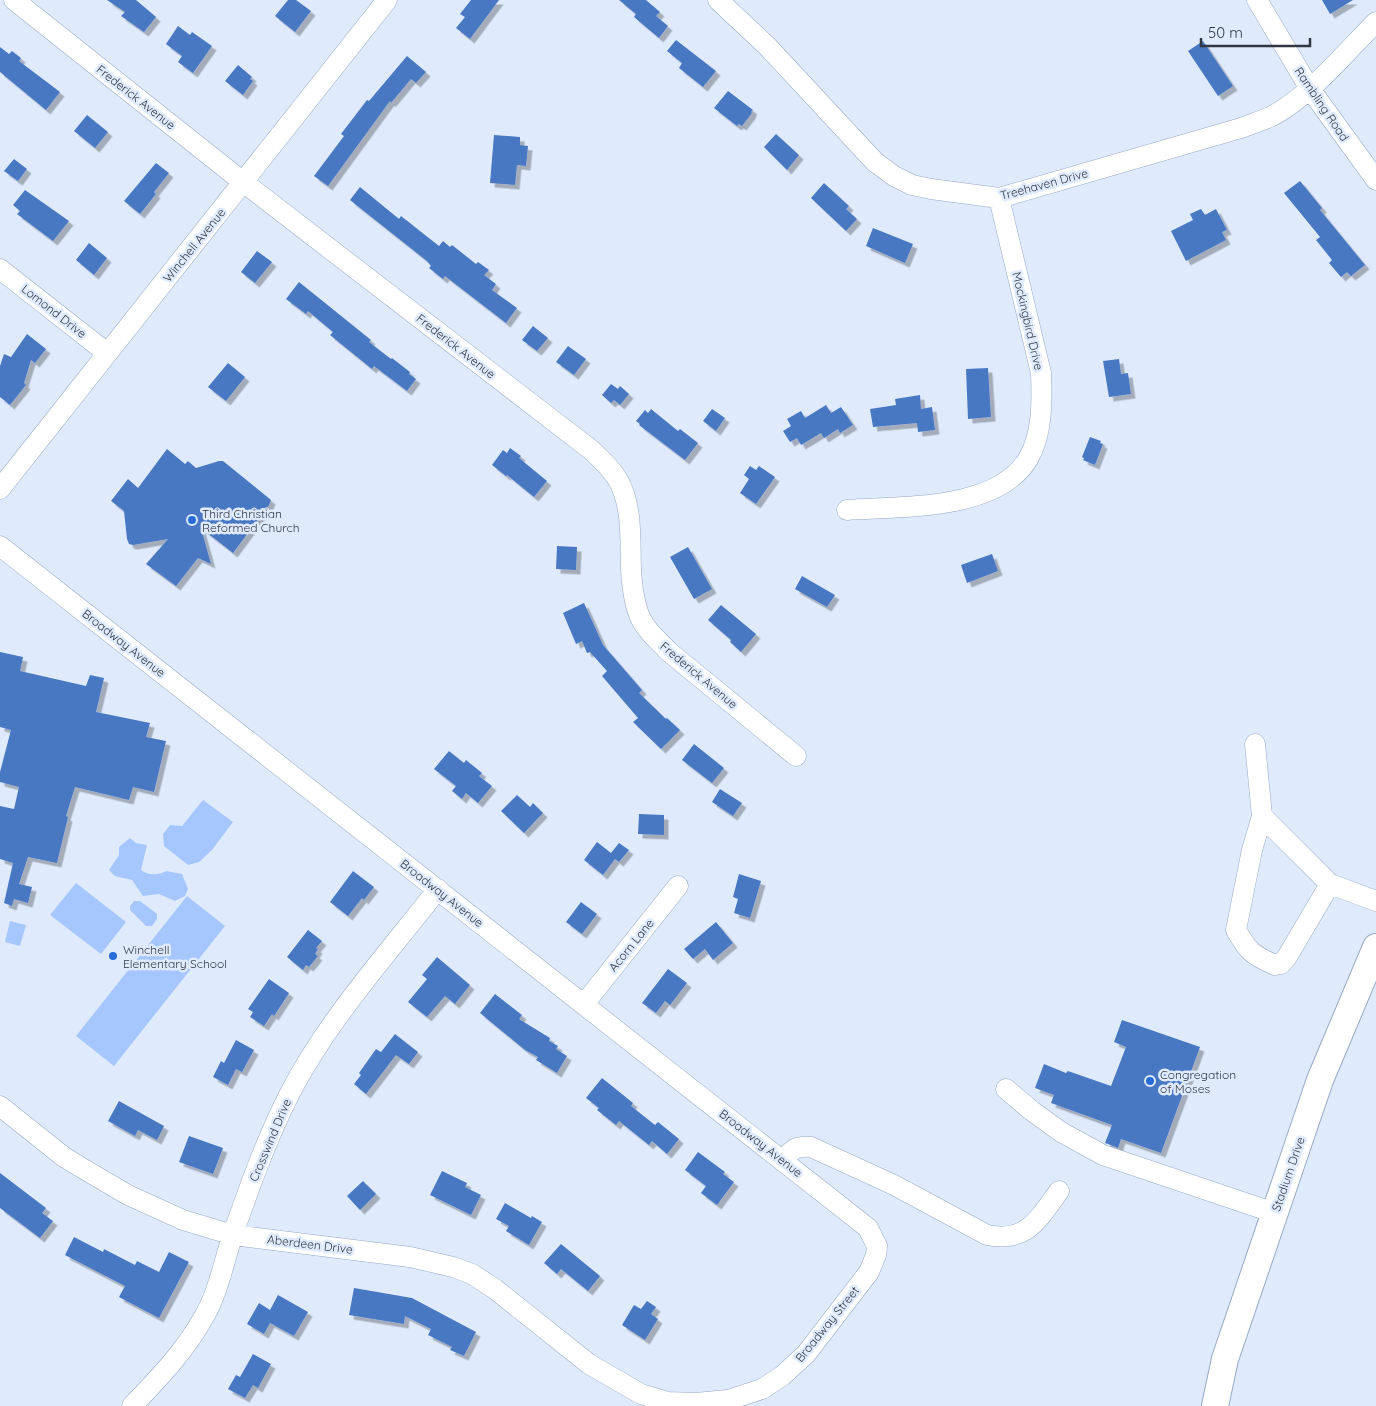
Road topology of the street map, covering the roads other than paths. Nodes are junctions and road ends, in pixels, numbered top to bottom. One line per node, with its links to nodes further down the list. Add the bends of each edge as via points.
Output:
1 (14, 0): 8 (street, Frederick Avenue)
2 (387, 0): 8 (street, Winchell Avenue)
3 (718, 0): 9 (street, Treehaven Drive, via 767,46 875,162 894,176 931,189)
4 (1257, 0): 6 (street, Rambling Road)
5 (1376, 22): 6 (street, Treehaven Drive)
6 (1310, 89): 7 (street, Rambling Road); 9 (street, Treehaven Drive, via 1271,117 1241,128)
7 (1376, 180)
8 (243, 182): 11 (street, Winchell Avenue); 16 (street, Frederick Avenue, via 606,464 618,480 624,496 629,521 632,587 640,619 668,651)
9 (999, 198): 13 (street, Mockingbird Drive, via 1040,373 1040,416 1029,458 1004,485 980,495 938,504)
10 (0, 269): 11 (street, Lomond Drive)
11 (107, 353): 12 (street, Winchell Avenue)
12 (0, 489)
13 (847, 510)
14 (0, 546): 20 (street, Broadway Avenue)
15 (1255, 744): 17 (street)
16 (796, 756)
17 (1262, 816): 18 (street); 18 (street, via 1236,930 1246,948 1257,957 1275,965 1281,964)
18 (1330, 884): 21 (street)
19 (678, 886): 23 (street, Acorn Lane)
20 (438, 889): 23 (street, Broadway Avenue); 29 (street, Crosswind Drive, via 317,1046 271,1132)
21 (1376, 901)
22 (1376, 947): 28 (main road, Stadium Drive, via 1320,1080)
23 (584, 1004): 26 (street, Broadway Avenue)
24 (1006, 1089): 28 (street, via 1061,1132 1103,1156)
25 (0, 1106): 29 (street, Aberdeen Drive, via 64,1156 128,1194 183,1220)
26 (782, 1160): 27 (street, via 799,1146 811,1148 894,1185 986,1235 998,1237 1020,1234 1031,1226); 30 (street, Broadway Avenue, via 868,1228)
27 (1059, 1191)
28 (1275, 1213): 33 (main road, Stadium Drive, via 1225,1359)
29 (233, 1235): 31 (street, Aberdeen Drive, via 390,1253 466,1272 495,1289 568,1348); 32 (street, Crosswind Drive, via 206,1314 188,1343)
30 (877, 1246): 31 (street, Broadway Street, via 869,1272 806,1354 762,1389 728,1400 668,1402)
31 (616, 1381)
32 (132, 1406)
33 (1216, 1406)

